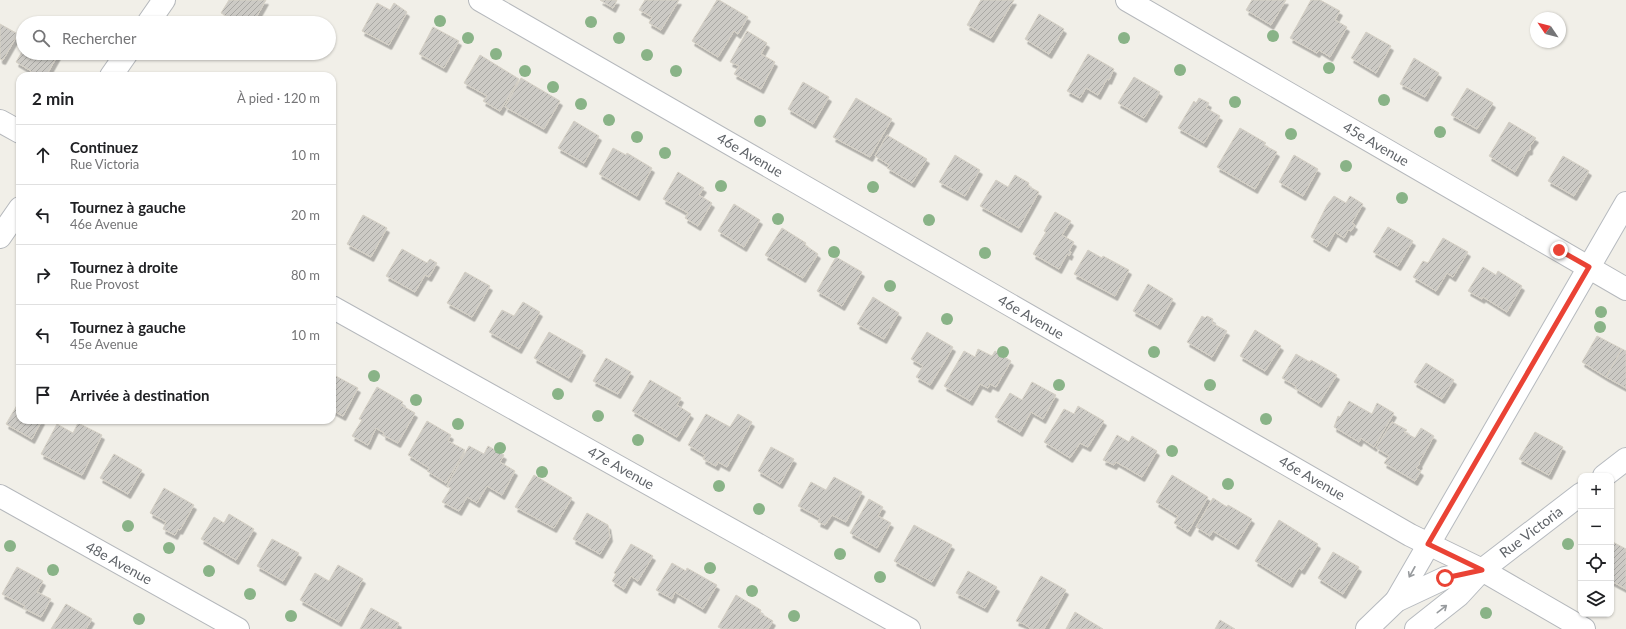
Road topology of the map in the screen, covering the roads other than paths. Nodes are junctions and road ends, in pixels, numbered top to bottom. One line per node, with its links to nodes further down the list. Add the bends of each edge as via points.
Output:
1 (164, 0): 4 (street)
2 (480, 0): 19 (street, 46e Avenue)
3 (1127, 0): 12 (street, 45e Avenue)
4 (153, 16)
5 (122, 60): 6 (street)
6 (114, 72)
7 (0, 121): 8 (street)
8 (16, 130)
9 (1626, 203): 12 (street)
10 (16, 214): 11 (street)
11 (0, 237)
12 (1589, 267): 13 (street, 45e Avenue); 19 (street)
13 (1626, 289)
14 (336, 309): 23 (street, 47e Avenue)
15 (1626, 459): 16 (street)
16 (1608, 473)
17 (0, 496): 22 (street, 48e Avenue)
18 (1578, 496): 20 (street, Rue Victoria)
19 (1428, 544): 20 (street, 46e Avenue); 21 (street, one-way to 21)
20 (1482, 570): 21 (street, Rue Victoria, via 1445,578); 25 (street, Rue Victoria, one-way to 20, via 1459,596); 26 (street, 46e Avenue)
21 (1396, 601): 24 (street, Rue Victoria)
22 (238, 629)
23 (909, 629)
24 (1367, 629)
25 (1416, 629)
26 (1584, 629)

